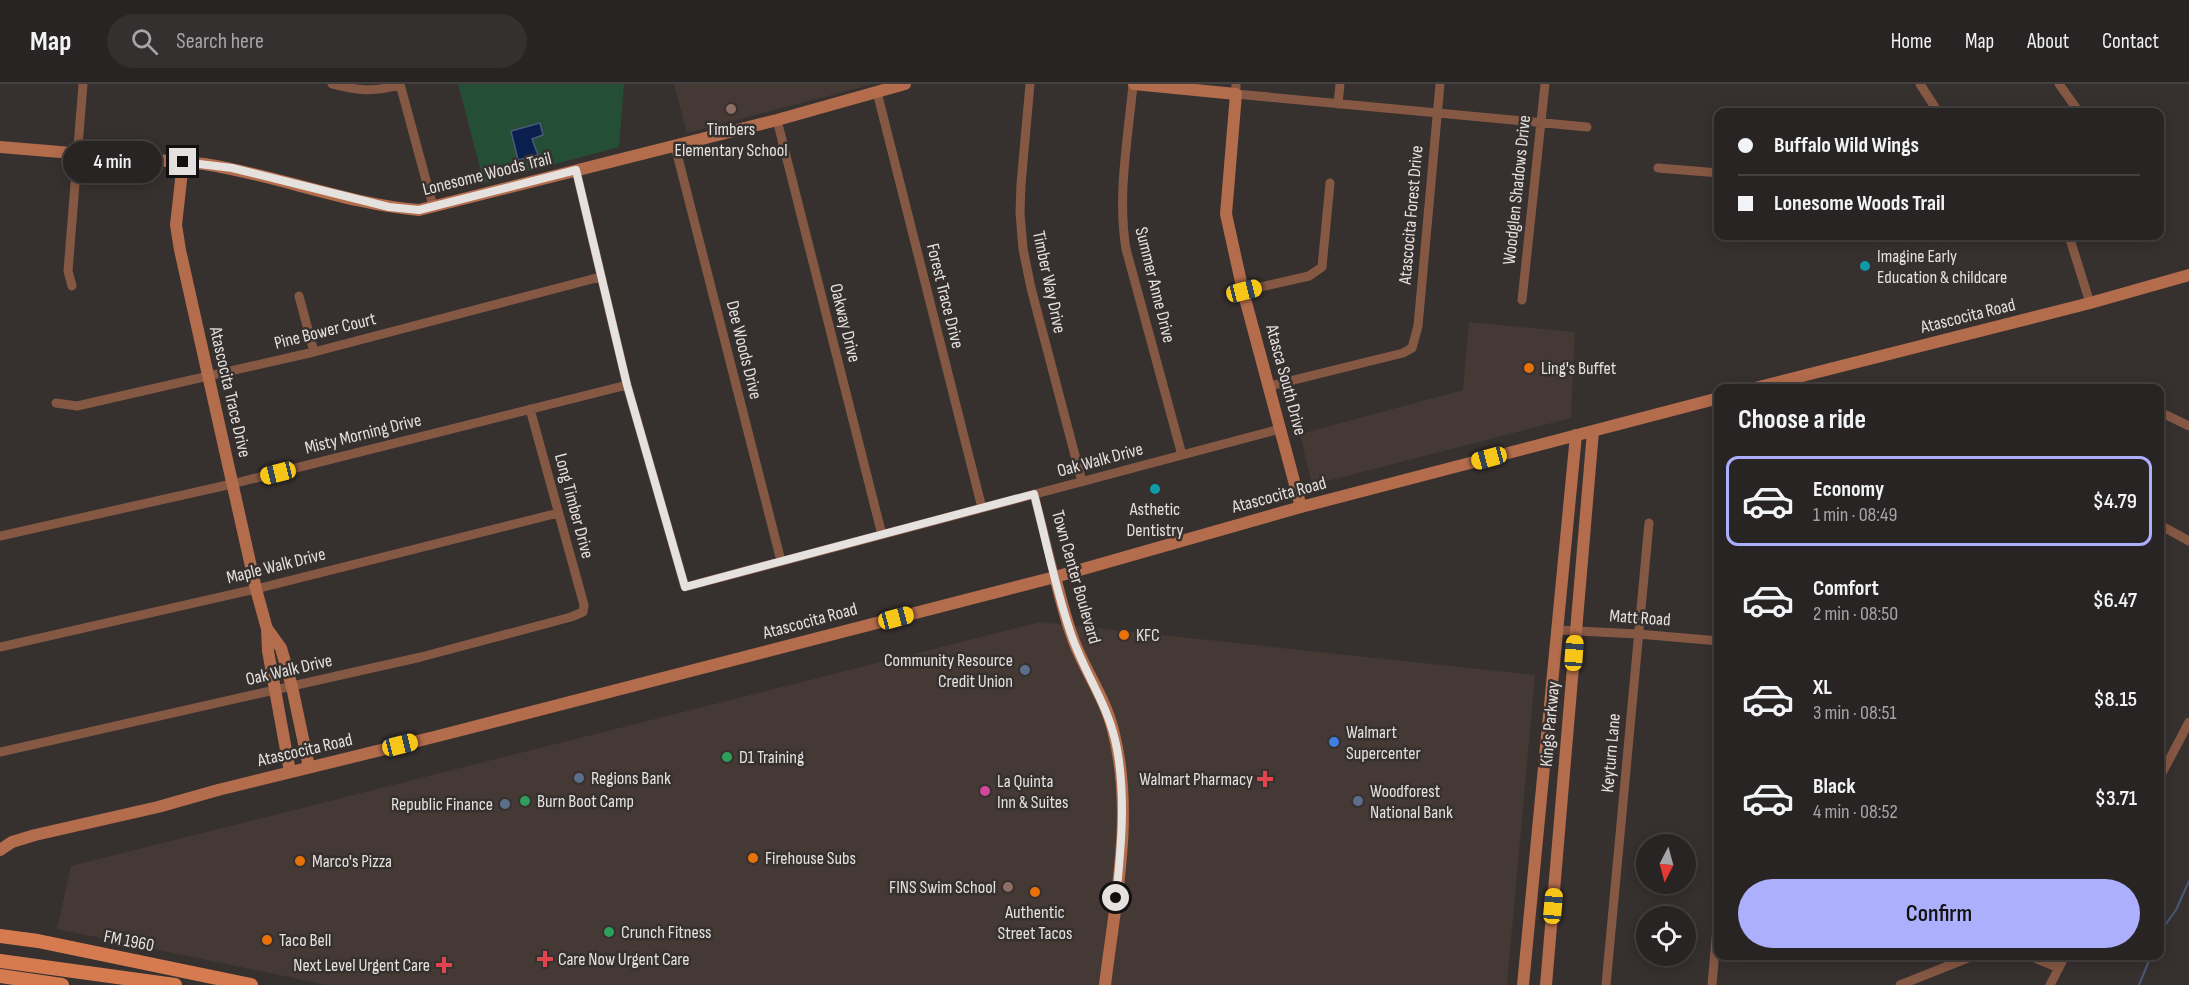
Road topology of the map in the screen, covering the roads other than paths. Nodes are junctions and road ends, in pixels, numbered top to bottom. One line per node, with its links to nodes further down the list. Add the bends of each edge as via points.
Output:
1 (82, 84): 23 (street)
2 (332, 84): 11 (street, via 371,91)
3 (905, 84): 13 (street, Lonesome Woods Trail)
4 (1030, 84): 52 (street, Timber Way Drive, via 1021,184 1023,249)
5 (1133, 84): 12 (street); 51 (street, Summer Anne Drive, via 1123,232)
6 (1340, 84): 14 (street)
7 (1440, 84): 17 (street, Atascocita Forest Drive)
8 (1545, 84): 19 (street, Woodglen Shadows Drive)
9 (1920, 84): 15 (street)
10 (2059, 84): 16 (street)
11 (400, 85): 29 (street)
12 (1236, 89): 14 (street); 34 (street, Atasca South Drive, via 1226,214)
13 (877, 92): 18 (street, Lonesome Woods Trail); 56 (street, Forest Trace Drive)
14 (1338, 104): 17 (street)
15 (1935, 108)
16 (2076, 108)
17 (1437, 113): 19 (street); 42 (street, Atascocita Forest Drive, via 1418,326 1412,348)
18 (777, 120): 21 (street, Lonesome Woods Trail); 60 (street, Oakway Drive)
19 (1541, 123): 20 (street); 36 (street, Woodglen Shadows Drive)
20 (1587, 127)
21 (675, 146): 26 (street, Lonesome Woods Trail); 63 (street, Dee Woods Drive)
22 (0, 147): 23 (street, Lonesome Woods Trail)
23 (76, 153): 24 (street, Lonesome Woods Trail); 33 (street, via 68,271)
24 (183, 162): 29 (street, Lonesome Woods Trail, via 232,168 389,207 419,210); 39 (street, Atascocita Trace Drive, via 176,225)
25 (1658, 168): 27 (street)
26 (576, 170): 29 (street, Lonesome Woods Trail); 32 (street)
27 (1714, 173)
28 (1330, 183): 34 (street, via 1322,267 1309,276)
29 (433, 206)
30 (2070, 240): 37 (street)
31 (2189, 275): 37 (street, Atascocita Road)
32 (600, 277): 38 (street, Pine Bower Court); 41 (street)
33 (72, 286)
34 (1244, 291): 42 (street, Atasca South Drive)
35 (299, 296): 38 (street)
36 (1522, 300)
37 (2090, 303): 40 (street, Atascocita Road)
38 (314, 352): 39 (street, Pine Bower Court)
39 (209, 376): 44 (street, Pine Bower Court, via 77,406); 53 (street, Atascocita Trace Drive)
40 (1771, 384)
41 (627, 385): 45 (street, Misty Morning Drive); 63 (street, Oak Walk Drive, via 685,587)
42 (1270, 386): 48 (street, Atasca South Drive)
43 (1714, 399): 49 (street, Atascocita Road)
44 (56, 403)
45 (530, 409): 53 (street, Misty Morning Drive); 57 (street, Long Timber Drive)
46 (2164, 414): 47 (street)
47 (2189, 426)
48 (1280, 429): 51 (street, Oak Walk Drive); 55 (street, Atasca South Drive)
49 (1593, 431): 50 (street, Atascocita Road); 69 (street, Kings Parkway)
50 (1576, 435): 55 (street, Atascocita Road); 68 (street, Kings Parkway)
51 (1182, 455): 52 (street, Oak Walk Drive)
52 (1082, 482): 54 (street, Oak Walk Drive)
53 (232, 484): 61 (street, Misty Morning Drive); 65 (street, Atascocita Trace Drive)
54 (1034, 494): 56 (street, Oak Walk Drive); 64 (street, Town Center Boulevard)
55 (1301, 507): 64 (street, Atascocita Road)
56 (982, 508): 60 (street, Oak Walk Drive)
57 (558, 513): 65 (street, Maple Walk Drive); 66 (street, Long Timber Drive)
58 (1649, 523): 70 (street, Keyturn Lane)
59 (2164, 527): 62 (street)
60 (882, 535): 63 (street, Oak Walk Drive)
61 (0, 536)
62 (2189, 541)
63 (781, 561)
64 (1055, 577): 77 (street, Atascocita Road); 94 (street, Town Center Boulevard, via 1070,631 1113,729 1119,765 1121,850)
65 (256, 589): 67 (street, Atascocita Trace Drive); 72 (street, Maple Walk Drive)
66 (583, 612): 73 (street, Oak Walk Drive, via 421,657)
67 (267, 629): 73 (street, Atascocita Trace Drive, via 281,648); 74 (street, Atascocita Trace Drive)
68 (1558, 630): 69 (street, Matt Road); 95 (street, Kings Parkway)
69 (1575, 630): 70 (street, Matt Road); 96 (street, Kings Parkway)
70 (1638, 634): 71 (street, Matt Road); 97 (street, Keyturn Lane)
71 (1714, 641)
72 (0, 647)
73 (292, 687): 74 (street, Oak Walk Drive); 77 (street, Atascocita Trace Drive)
74 (275, 690): 76 (street, Oak Walk Drive); 79 (street, Atascocita Trace Drive)
75 (2189, 722): 78 (street)
76 (0, 752)
77 (309, 767): 79 (street, Atascocita Road)
78 (2164, 769)
79 (290, 772): 80 (street, Atascocita Road)
80 (6, 842): 81 (street, Atascocita Road)
81 (0, 850)
82 (0, 936): 93 (main road, FM 1960 / FM 1960)
83 (1714, 960): 98 (street)
84 (1965, 960): 90 (street)
85 (2040, 960): 88 (street)
86 (2063, 960): 88 (street)
87 (0, 961): 92 (main road)
88 (2059, 968): 100 (street)
89 (0, 976): 91 (main road)
90 (1921, 981): 99 (street)
91 (63, 985)
92 (175, 985)
93 (250, 985)
94 (1105, 985)
95 (1523, 985)
96 (1546, 985)
97 (1606, 985)
98 (1712, 985)
99 (1900, 985)
100 (2050, 985)

